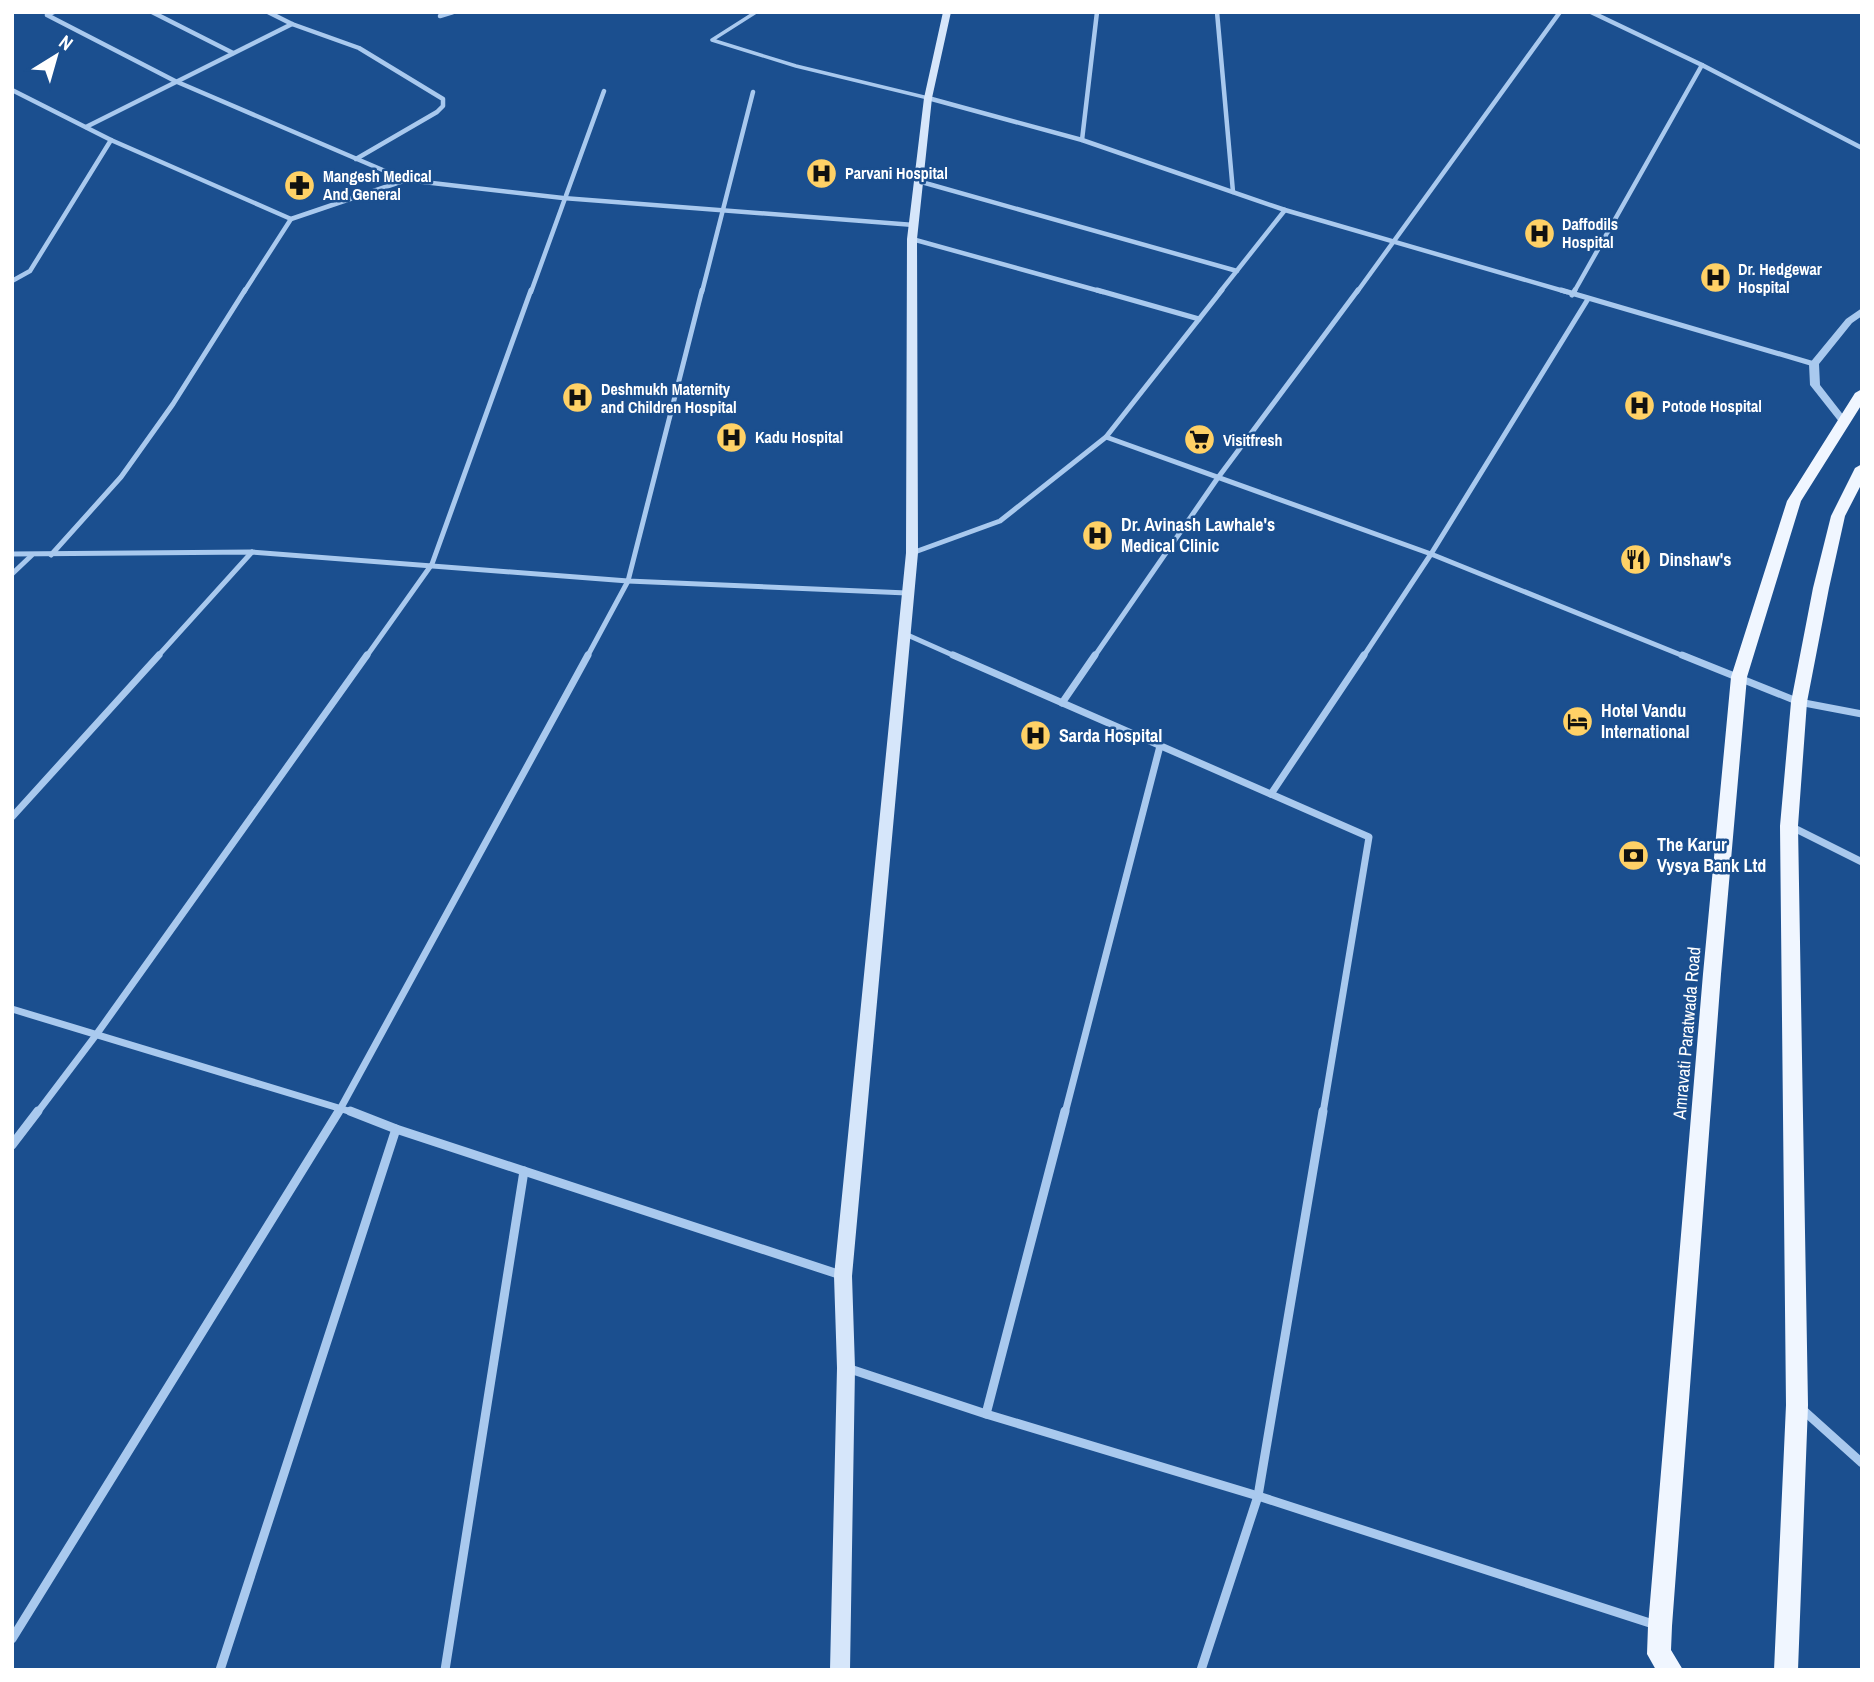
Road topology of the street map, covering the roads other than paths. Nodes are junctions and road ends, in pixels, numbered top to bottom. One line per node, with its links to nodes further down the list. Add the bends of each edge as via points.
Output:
1 (54, 12): 15 (street, via 47,15)
2 (152, 12): 13 (street)
3 (268, 12): 12 (street)
4 (453, 12): 11 (street)
5 (756, 12): 19 (lane, via 712,40)
6 (947, 12): 19 (main road)
7 (1097, 12): 22 (street)
8 (1217, 12): 27 (street)
9 (1560, 12): 33 (street)
10 (1591, 12): 14 (street)
11 (440, 16)
12 (292, 24): 13 (street); 24 (street, via 359,48 443,99 437,112)
13 (233, 53): 15 (street)
14 (1702, 65): 23 (street); 36 (street)
15 (175, 82): 20 (street); 24 (street)
16 (12, 90): 20 (street)
17 (604, 90): 28 (street)
18 (753, 92): 29 (street)
19 (928, 98): 22 (street); 26 (main road)
20 (86, 127): 21 (street)
21 (111, 140): 31 (street); 35 (street, via 30,271)
22 (1083, 140): 27 (street)
23 (1862, 148)
24 (356, 159): 25 (street)
25 (406, 180): 28 (street); 31 (street)
26 (918, 181): 32 (main road); 34 (street)
27 (1233, 192): 30 (street)
28 (563, 198): 29 (street); 52 (street)
29 (723, 209): 32 (street); 54 (street)
30 (1285, 210): 33 (street); 34 (street)
31 (291, 219): 51 (street, via 129,466)
32 (913, 232): 39 (street); 47 (main road)
33 (1394, 242): 36 (street); 45 (street)
34 (1237, 271): 39 (street)
35 (12, 281)
36 (1572, 295): 37 (street)
37 (1588, 299): 40 (street); 49 (street)
38 (1862, 310): 40 (street)
39 (1199, 319): 43 (street)
40 (1814, 364): 42 (street, via 1815,385)
41 (1862, 393): 42 (main road, Amravati Paratwada Road)
42 (1843, 421): 57 (main road, Amravati Paratwada Road, via 1794,501)
43 (1106, 437): 45 (street); 47 (street, via 1000,521)
44 (1862, 468): 58 (main road, via 1838,516)
45 (1217, 479): 49 (street); 59 (street)
46 (252, 552): 51 (street); 52 (street); 63 (street)
47 (912, 552): 55 (main road)
48 (12, 554): 50 (street)
49 (1431, 554): 57 (street); 62 (street)
50 (32, 555): 51 (street); 53 (street)
51 (51, 555)
52 (432, 564): 54 (street); 67 (street)
53 (12, 574)
54 (628, 581): 55 (street); 68 (street)
55 (907, 593): 56 (main road)
56 (903, 633): 59 (street); 72 (main road)
57 (1740, 677): 58 (street); 78 (main road, Amravati Paratwada Road)
58 (1799, 702): 60 (street); 64 (main road)
59 (1062, 703): 61 (street)
60 (1862, 714)
61 (1160, 746): 62 (street); 75 (street)
62 (1271, 794): 77 (street, via 1369,837)
63 (12, 817)
64 (1789, 826): 65 (street); 74 (main road)
65 (1862, 862)
66 (12, 1009): 67 (street)
67 (96, 1034): 68 (street); 70 (street)
68 (341, 1107): 69 (street); 79 (street)
69 (396, 1129): 71 (street); 81 (street)
70 (12, 1145)
71 (524, 1171): 72 (street); 82 (street)
72 (844, 1276): 73 (main road)
73 (846, 1368): 75 (street); 83 (main road)
74 (1797, 1405): 76 (street); 85 (main road)
75 (986, 1414): 77 (street)
76 (1862, 1463)
77 (1258, 1496): 78 (street); 84 (street)
78 (1660, 1626): 80 (main road, Amravati Paratwada Road)
79 (12, 1639)
80 (1662, 1665)
81 (220, 1670)
82 (445, 1670)
83 (839, 1670)
84 (1201, 1670)
85 (1786, 1670)

